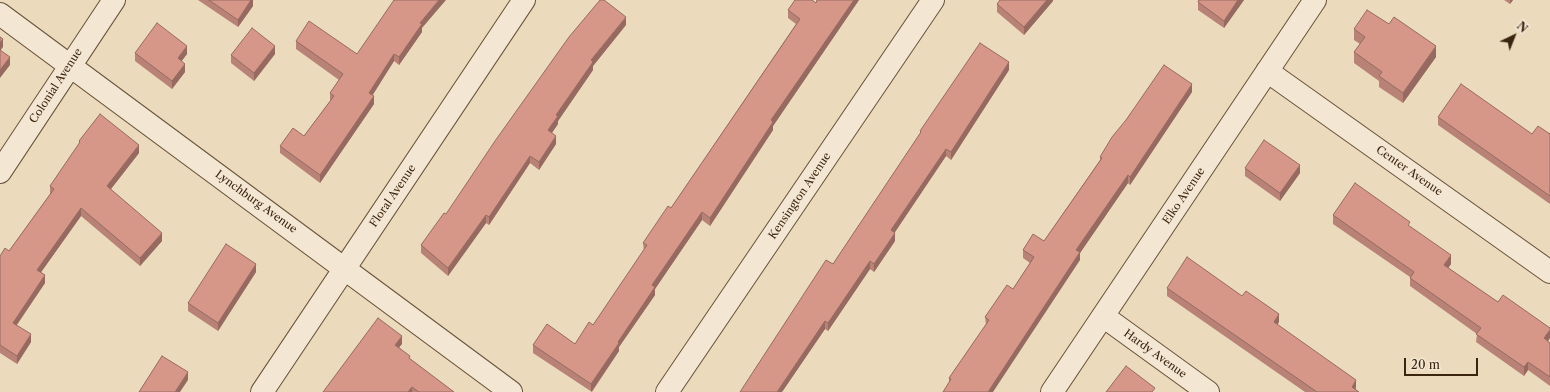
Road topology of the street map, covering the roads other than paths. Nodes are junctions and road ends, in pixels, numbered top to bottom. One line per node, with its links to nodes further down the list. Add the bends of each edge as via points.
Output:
1 (114, 0): 6 (street, Colonial Avenue)
2 (524, 0): 9 (street, Floral Avenue)
3 (933, 0): 14 (street, Kensington Avenue)
4 (1315, 0): 7 (street, Elko Avenue)
5 (0, 14): 6 (street, Lynchburg Avenue)
6 (70, 65): 8 (street, Colonial Avenue); 9 (street, Lynchburg Avenue)
7 (1267, 71): 10 (street, Center Avenue); 11 (street, Elko Avenue)
8 (0, 172)
9 (345, 268): 12 (street, Floral Avenue); 13 (street, Lynchburg Avenue)
10 (1550, 272)
11 (1103, 316): 15 (street, Elko Avenue); 16 (street, Hardy Avenue)
12 (262, 392)
13 (511, 392)
14 (667, 392)
15 (1052, 392)
16 (1208, 392)

